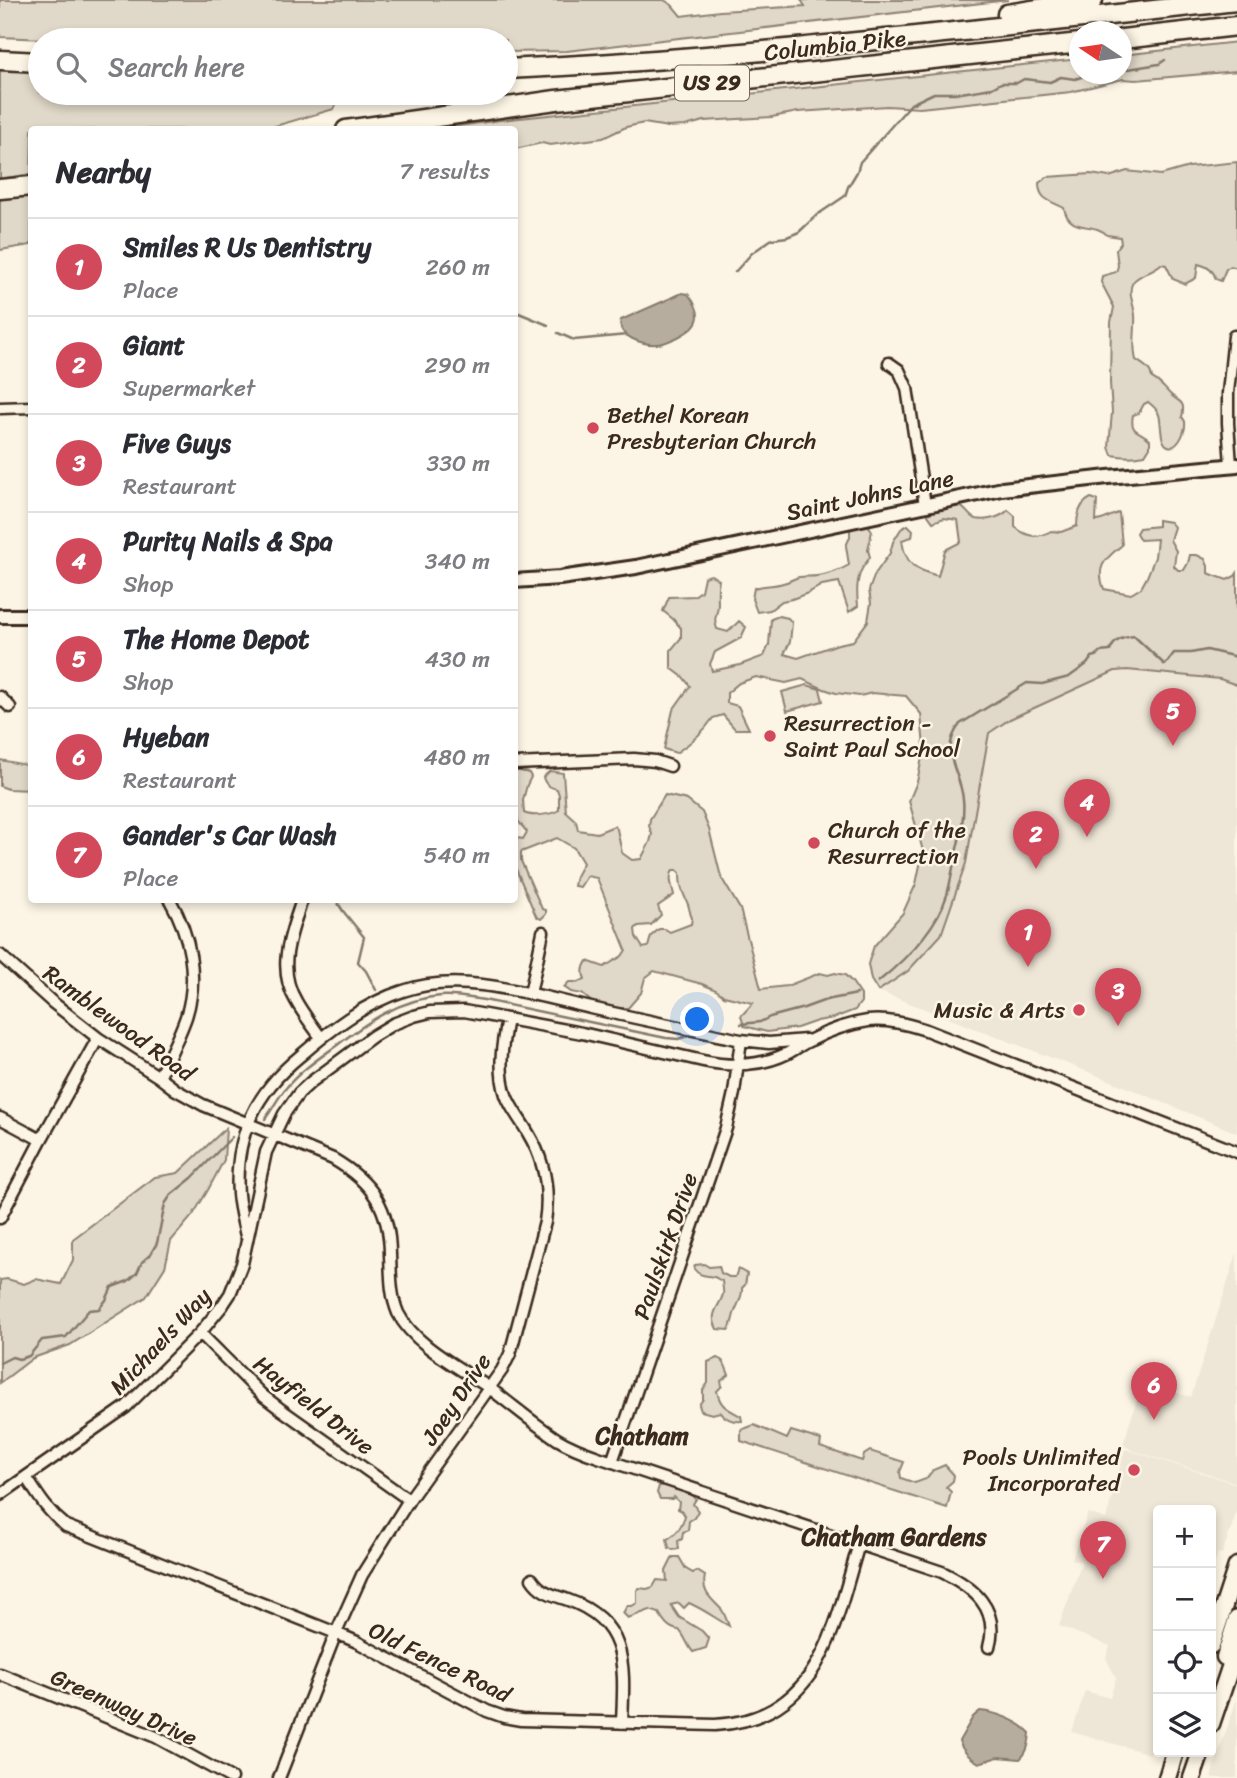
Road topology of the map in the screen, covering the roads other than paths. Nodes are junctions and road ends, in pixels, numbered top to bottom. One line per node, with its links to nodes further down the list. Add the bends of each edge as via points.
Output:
1 (1094, 0): 6 (highway, via 924,25)
2 (1237, 1): 6 (highway, Columbia Pike / US 29)
3 (1237, 26): 4 (highway)
4 (1132, 37)
5 (1069, 44): 10 (highway, Columbia Pike / US 29, via 556,100)
6 (821, 46): 9 (highway, Columbia Pike / US 29)
7 (0, 60): 8 (highway)
8 (28, 61)
9 (518, 68)
10 (374, 126)
11 (28, 186): 12 (highway)
12 (0, 189)
13 (1234, 336): 17 (street, via 1228,423)
14 (890, 363): 18 (street, via 899,370 906,388)
15 (28, 407): 16 (street)
16 (0, 408)
17 (1234, 465): 18 (street, Saint Johns Lane, via 1034,485)
18 (925, 505): 19 (street, Saint Johns Lane, via 636,567)
19 (518, 581)
20 (0, 616): 21 (street)
21 (28, 616)
22 (0, 697): 23 (street)
23 (10, 708)
24 (518, 764): 25 (street, via 634,759)
25 (670, 766)
26 (172, 903): 37 (street, via 191,954 191,995 181,1031)
27 (301, 903): 33 (street, via 289,936 286,971 295,1000)
28 (543, 932): 30 (street)
29 (0, 955): 32 (street, Ramblewood Road)
30 (530, 994): 33 (street, Michaels Way, via 466,984 425,985 383,998); 34 (street, Michaels Way)
31 (507, 1019): 36 (street, Michaels Way); 40 (street, Michaels Way, via 446,1011 393,1024 299,1093); 46 (street, Joey Drive, via 503,1082 540,1158 548,1205 509,1354)
32 (98, 1038): 37 (street, Ramblewood Road); 41 (street)
33 (321, 1038): 39 (street, Michaels Way, via 277,1076)
34 (741, 1040): 35 (street, Michaels Way); 36 (street, Paulskirk Drive)
35 (810, 1040): 36 (street, Michaels Way, via 787,1054); 42 (street, via 870,1021 907,1024)
36 (737, 1065): 47 (street, Paulskirk Drive, via 726,1128)
37 (159, 1077): 39 (street, Ramblewood Road, via 189,1098)
38 (0, 1118): 41 (street)
39 (247, 1123): 40 (street, Ramblewood Road); 44 (street, Michaels Way, via 238,1163 238,1196)
40 (274, 1133): 44 (street, Michaels Way); 46 (street, Ramblewood Road, via 333,1159 364,1181 376,1196 389,1233 398,1313 418,1338)
41 (41, 1140): 43 (street)
42 (1237, 1152)
43 (0, 1218)
44 (247, 1238): 45 (street, Michaels Way, via 230,1294)
45 (200, 1333): 48 (street, Michaels Way, via 126,1407); 50 (street, Hayfield Drive, via 262,1395)
46 (489, 1388): 47 (street, Ramblewood Road, via 557,1438); 50 (street, Joey Drive)
47 (612, 1462): 51 (street, Ramblewood Road)
48 (26, 1477): 49 (street, Michaels Way); 56 (street, Old Fence Road, via 43,1505 66,1526)
49 (0, 1495)
50 (409, 1500): 56 (street, Joey Drive, via 362,1574)
51 (859, 1544): 57 (street, Ramblewood Road, via 942,1572 968,1586 991,1616); 62 (street, Old Fence Road, via 821,1659 809,1678 778,1706 731,1724)
52 (1237, 1566): 55 (main road)
53 (532, 1578): 62 (street, via 541,1590 577,1603 609,1629 622,1659)
54 (1237, 1619): 60 (main road, via 1225,1657)
55 (1216, 1631)
56 (336, 1633): 62 (street, Old Fence Road, via 504,1717); 66 (street, Joey Drive)
57 (989, 1647)
58 (1237, 1647): 60 (main road)
59 (0, 1674): 65 (street, Greenway Drive, via 156,1737)
60 (1221, 1694): 61 (main road)
61 (1216, 1709)
62 (622, 1723)
63 (1199, 1757): 68 (main road)
64 (1171, 1764): 67 (main road)
65 (231, 1778)
66 (279, 1778)
67 (1183, 1778)
68 (1192, 1778)

